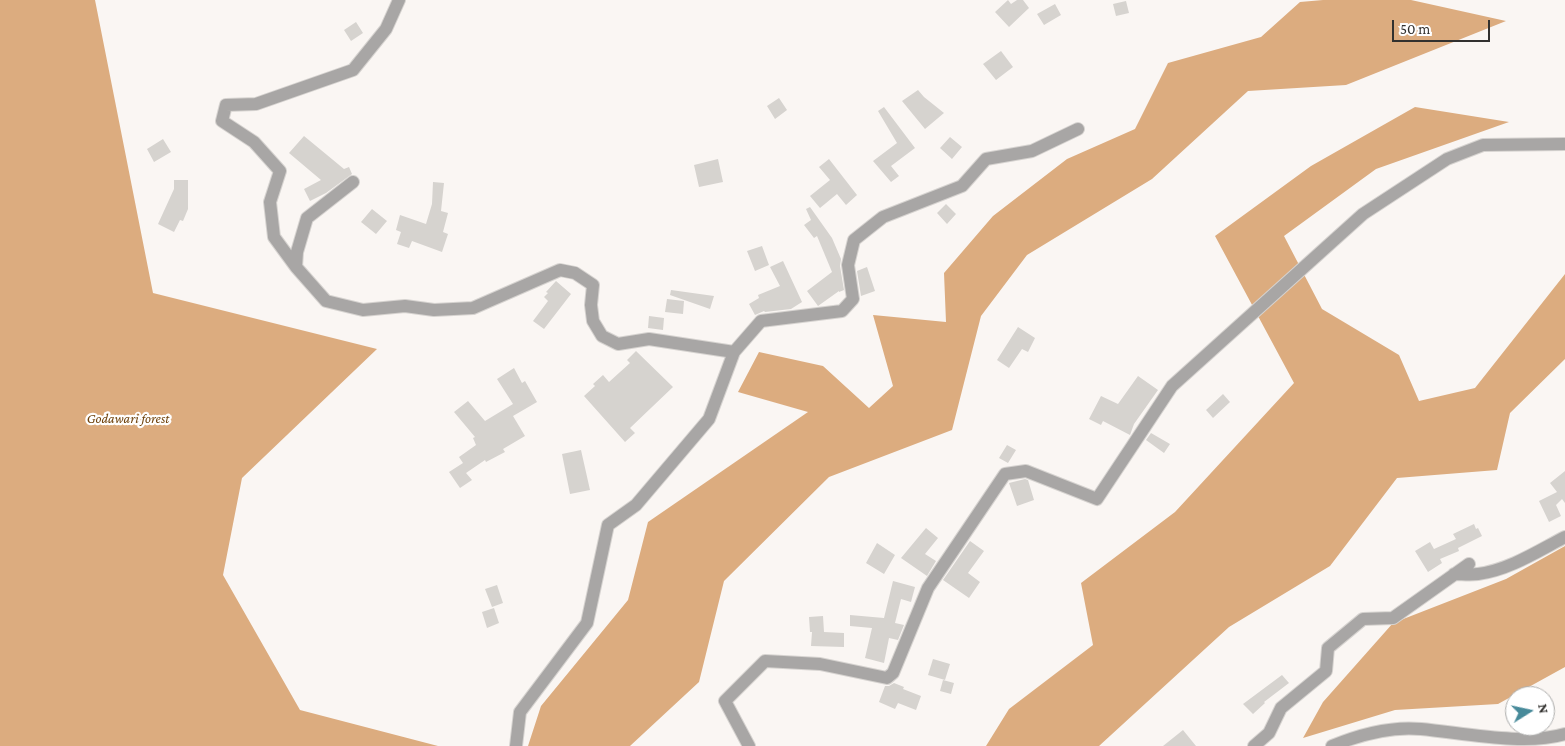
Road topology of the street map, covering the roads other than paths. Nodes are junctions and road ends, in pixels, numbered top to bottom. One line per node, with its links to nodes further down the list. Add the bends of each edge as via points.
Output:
1 (398, 0): 5 (street, via 386,29 353,70 256,104 226,105 222,121 254,142 280,171 270,202 274,237)
2 (1078, 129): 6 (street, via 1032,151 986,159 962,186 883,217 854,240 848,265 853,299 842,311 761,321)
3 (1565, 144): 12 (street, via 1483,145 1447,159 1363,214 1172,386 1097,498 1026,471 1005,474 928,588 893,673 887,678 820,664 765,661 725,701)
4 (353, 182): 5 (street, via 307,218 296,252)
5 (296, 267): 6 (street, via 326,301 362,310 405,306 434,310 473,308 560,270 575,273 593,285 593,321 602,336 618,344 649,339)
6 (734, 352): 11 (street, via 709,419 636,505 608,525 587,623 520,712)
7 (1565, 537): 9 (street, via 1499,568 1478,574)
8 (1469, 564): 9 (street)
9 (1454, 574): 13 (street, via 1393,618 1363,619 1328,648 1326,670 1281,708 1269,733)
10 (1565, 734): 14 (street, via 1554,738 1515,740 1421,729 1388,729 1356,736)
11 (516, 746)
12 (749, 746)
13 (1254, 746)
14 (1332, 746)

